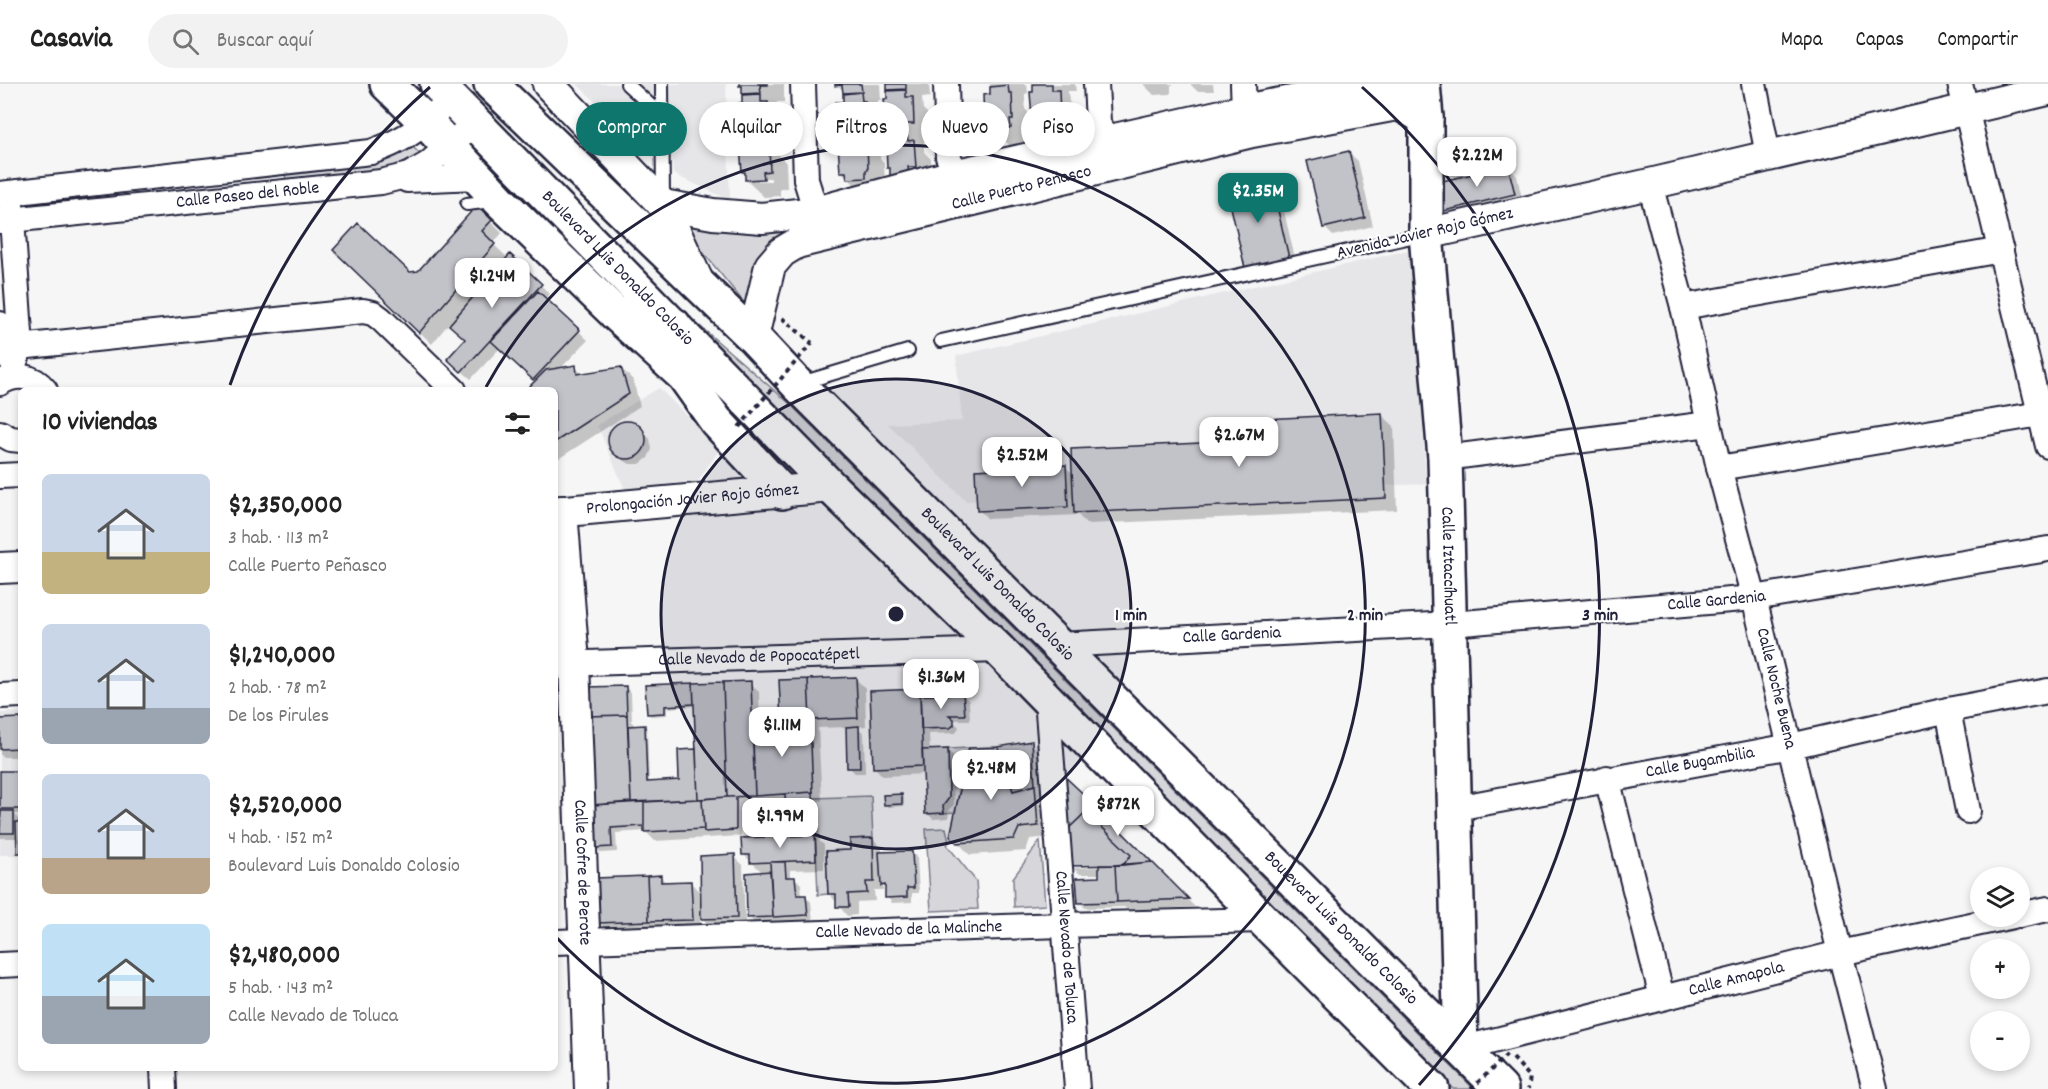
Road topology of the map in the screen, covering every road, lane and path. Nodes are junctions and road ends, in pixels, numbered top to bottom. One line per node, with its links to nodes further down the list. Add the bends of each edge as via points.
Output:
1 (387, 84): 18 (main road)
2 (491, 84): 31 (main road, Boulevard Luis Donaldo Colosio)
3 (548, 84): 26 (street)
4 (627, 84): 14 (lane)
5 (662, 84): 15 (lane)
6 (803, 84): 27 (street, via 806,180)
7 (946, 84): 24 (street, via 948,157)
8 (1096, 84): 19 (street)
9 (1754, 84): 20 (street)
10 (2048, 90): 13 (street, Avenida Javier Rojo Gómez)
11 (444, 91): 17 (main road, Boulevard Luis Donaldo Colosio); 18 (street, Calle Paseo del Roble)
12 (1408, 95): 16 (street, Calle Puerto Peñasco); 29 (main road, Calle Iztaccíhuatl)
13 (1963, 96): 20 (street, Avenida Javier Rojo Gómez); 30 (street)
14 (647, 102)
15 (662, 102)
16 (1247, 109): 19 (street, Calle Puerto Peñasco)
17 (475, 122): 22 (street, Calle Paseo del Roble); 36 (main road, Boulevard Luis Donaldo Colosio)
18 (427, 123): 22 (main road); 25 (street, Calle Paseo del Roble, via 393,144 371,152)
19 (1105, 154): 24 (street, Calle Puerto Peñasco)
20 (1768, 155): 23 (street, Avenida Javier Rojo Gómez)
21 (662, 156): 26 (lane)
22 (460, 175): 28 (street, Calle Paseo del Roble, via 428,164 409,175 381,182); 33 (main road, via 500,201)
23 (1650, 184): 29 (street, Avenida Javier Rojo Gómez); 32 (street, Calle Noche Buena)
24 (959, 188): 27 (street, Calle Puerto Peñasco); 37 (street, Calle Puerto Peñasco, via 797,243 782,252 770,266)
25 (5, 194): 28 (street)
26 (663, 205): 27 (street, Calle Puerto Peñasco, via 762,218); 31 (street)
27 (816, 212)
28 (6, 220): 40 (street)
29 (1426, 234): 38 (lane, Avenida Javier Rojo Gómez); 51 (main road, Calle Iztaccíhuatl)
30 (2001, 250): 32 (street); 41 (street)
31 (700, 286): 37 (main road, Boulevard Luis Donaldo Colosio)
32 (1683, 308): 46 (street, Calle Noche Buena)
33 (615, 313): 36 (main road); 56 (main road, via 684,376 716,421)
34 (788, 323): 47 (path, bridge, via 812,343)
35 (0, 324): 40 (street)
36 (674, 325): 55 (main road, Boulevard Luis Donaldo Colosio)
37 (753, 337): 42 (main road, Boulevard Luis Donaldo Colosio)
38 (941, 341)
39 (908, 351): 42 (lane)
40 (9, 361): 43 (street); 44 (street, via 363,311 373,313)
41 (2041, 383): 45 (street)
42 (797, 384): 63 (main road, Boulevard Luis Donaldo Colosio)
43 (42, 387)
44 (450, 387)
45 (2040, 414): 50 (street); 52 (street)
46 (1709, 424): 51 (street); 52 (street, Calle Noche Buena)
47 (739, 427)
48 (0, 433): 49 (street)
49 (18, 440)
50 (2048, 446)
51 (1445, 458): 62 (main road, Calle Iztaccíhuatl)
52 (1719, 468): 61 (street, Calle Noche Buena)
53 (18, 475): 54 (street)
54 (0, 476)
55 (831, 487): 56 (street, Prolongación Javier Rojo Gómez); 64 (main road, Boulevard Luis Donaldo Colosio)
56 (782, 492): 57 (street, Prolongación Javier Rojo Gómez)
57 (559, 512): 65 (street, Calle Cofre de Perote)
58 (2048, 549): 61 (street, Calle Gardenia)
59 (18, 567): 60 (street)
60 (0, 568)
61 (1754, 598): 62 (street, Calle Gardenia); 71 (street, Calle Noche Buena)
62 (1451, 624): 63 (street, Calle Gardenia); 73 (main road, Calle Iztaccíhuatl)
63 (1058, 645): 85 (main road, Boulevard Luis Donaldo Colosio)
64 (999, 650): 65 (street, Calle Nevado de Popocatépetl); 69 (main road, Boulevard Luis Donaldo Colosio)
65 (565, 663): 80 (street, Calle Cofre de Perote)
66 (2048, 691): 70 (street, Calle Bugambilia)
67 (18, 695): 68 (street)
68 (0, 696)
69 (1047, 699): 77 (main road, Boulevard Luis Donaldo Colosio); 78 (street, Calle Nevado de Toluca)
70 (1948, 710): 71 (street, Calle Bugambilia); 74 (street)
71 (1791, 746): 72 (street, Calle Bugambilia); 81 (street, Calle Noche Buena)
72 (1608, 778): 73 (street, Calle Bugambilia); 84 (street)
73 (1456, 808): 85 (main road, Calle Iztaccíhuatl)
74 (1968, 811)
75 (2048, 909): 76 (street)
76 (2030, 913)
77 (1263, 920): 78 (street, Calle Nevado de la Malinche); 90 (main road, Boulevard Luis Donaldo Colosio)
78 (1063, 925): 80 (street, Calle Nevado de la Malinche); 89 (street, Calle Nevado de Toluca)
79 (1970, 925): 81 (street, Calle Amapola)
80 (569, 942): 88 (street, Calle Cofre de Perote)
81 (1840, 954): 84 (street, Calle Amapola); 94 (street, Calle Noche Buena)
82 (0, 964): 83 (street)
83 (18, 964)
84 (1662, 997): 85 (street, Calle Amapola)
85 (1461, 1049): 92 (main road, Boulevard Luis Donaldo Colosio)
86 (163, 1071): 87 (street)
87 (164, 1089)
88 (590, 1089)
89 (1077, 1089)
90 (1432, 1089)
91 (1471, 1089): 93 (path, bridge, via 1509,1053 1530,1077)
92 (1501, 1089)
93 (1528, 1089)
94 (1875, 1089)

